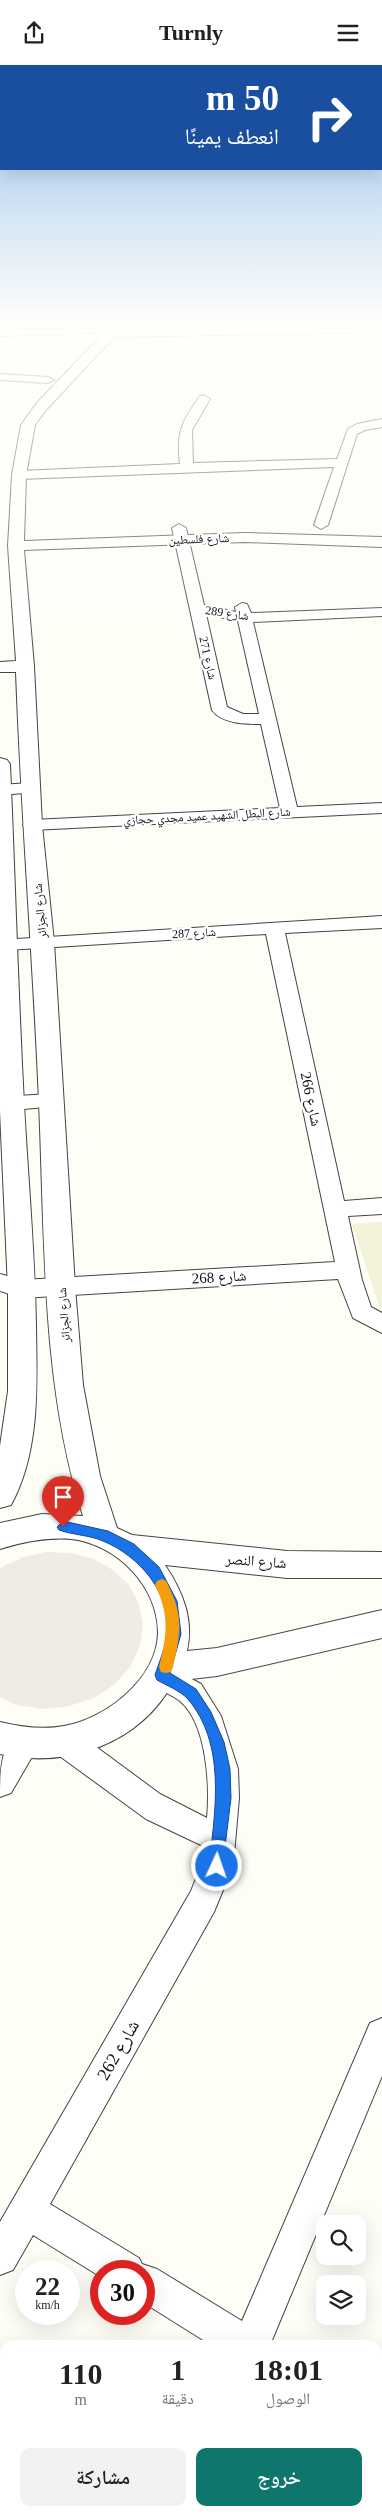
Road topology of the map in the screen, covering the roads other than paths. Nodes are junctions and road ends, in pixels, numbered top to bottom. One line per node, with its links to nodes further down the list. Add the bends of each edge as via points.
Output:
1 (25, 434): 6 (street, شارع الجزائر)
2 (183, 434): 5 (street)
3 (351, 434): 4 (street)
4 (341, 463): 5 (street); 7 (street)
5 (187, 467): 6 (street)
6 (19, 475): 10 (street, شارع الجزائر)
7 (321, 525): 8 (street, شارع فلسطين); 9 (street, شارع فلسطين)
8 (382, 530)
9 (180, 534): 10 (street, شارع فلسطين); 11 (street, شارع فلسطين); 13 (street, شارع 271)
10 (17, 539): 16 (street, شارع الجزائر)
11 (382, 542)
12 (382, 600): 14 (street, شارع 289)
13 (197, 609): 14 (street, شارع 289); 18 (street, شارع 271, via 220,710 240,719)
14 (243, 612): 15 (street, شارع 289); 18 (street)
15 (382, 612)
16 (25, 666): 17 (street); 19 (street, شارع الجزائر)
17 (0, 667)
18 (268, 719): 25 (street)
19 (30, 745): 20 (street); 22 (street, شارع الجزائر)
20 (0, 748)
21 (0, 763): 23 (street)
22 (30, 788): 23 (street); 26 (street, شارع الجزائر)
23 (0, 790): 27 (street)
24 (382, 808): 25 (street, شارع البطل الشهيد عميد مجدي حجازي)
25 (290, 813): 26 (street, شارع البطل الشهيد عميد مجدي حجازي)
26 (32, 825): 30 (street, شارع الجزائر)
27 (2, 878): 31 (street)
28 (382, 922): 29 (street, شارع 287)
29 (274, 928): 30 (street, شارع 287); 35 (street, شارع 266)
30 (43, 942): 31 (street, شارع 287); 32 (street, شارع الجزائر)
31 (6, 944): 33 (street)
32 (50, 1101): 33 (street); 38 (street, شارع الجزائر)
33 (6, 1104): 37 (street)
34 (382, 1206): 35 (street)
35 (334, 1209): 36 (street, شارع 266)
36 (348, 1270): 38 (street, شارع 268); 39 (street, via 361,1312)
37 (11, 1286): 38 (street, شارع 268); 40 (street, via 23,1391 17,1438)
38 (61, 1287): 42 (street, شارع الجزائر, via 69,1385 85,1476)
39 (382, 1324)
40 (0, 1496)
41 (0, 1536): 42 (street, شارع النصر, via 49,1525 77,1528)
42 (117, 1541): 43 (street, شارع النصر, via 234,1560 338,1568); 45 (street, via 154,1571 170,1601 174,1634)
43 (382, 1565)
44 (382, 1624): 45 (street)
45 (164, 1672): 47 (street, via 138,1705 105,1729); 49 (street, شارع 262, via 191,1693 206,1716 216,1742 223,1769 224,1798)
46 (12, 1741): 47 (street); 48 (street)
47 (65, 1741): 49 (street, via 95,1760 150,1804)
48 (0, 1783)
49 (218, 1837): 51 (street, شارع 262, via 217,1866 203,1901)
50 (382, 2035): 56 (street)
51 (27, 2211): 52 (street, شارع 262); 53 (street)
52 (0, 2257)
53 (108, 2260)
54 (155, 2289): 55 (street)
55 (238, 2340)
56 (252, 2340)

